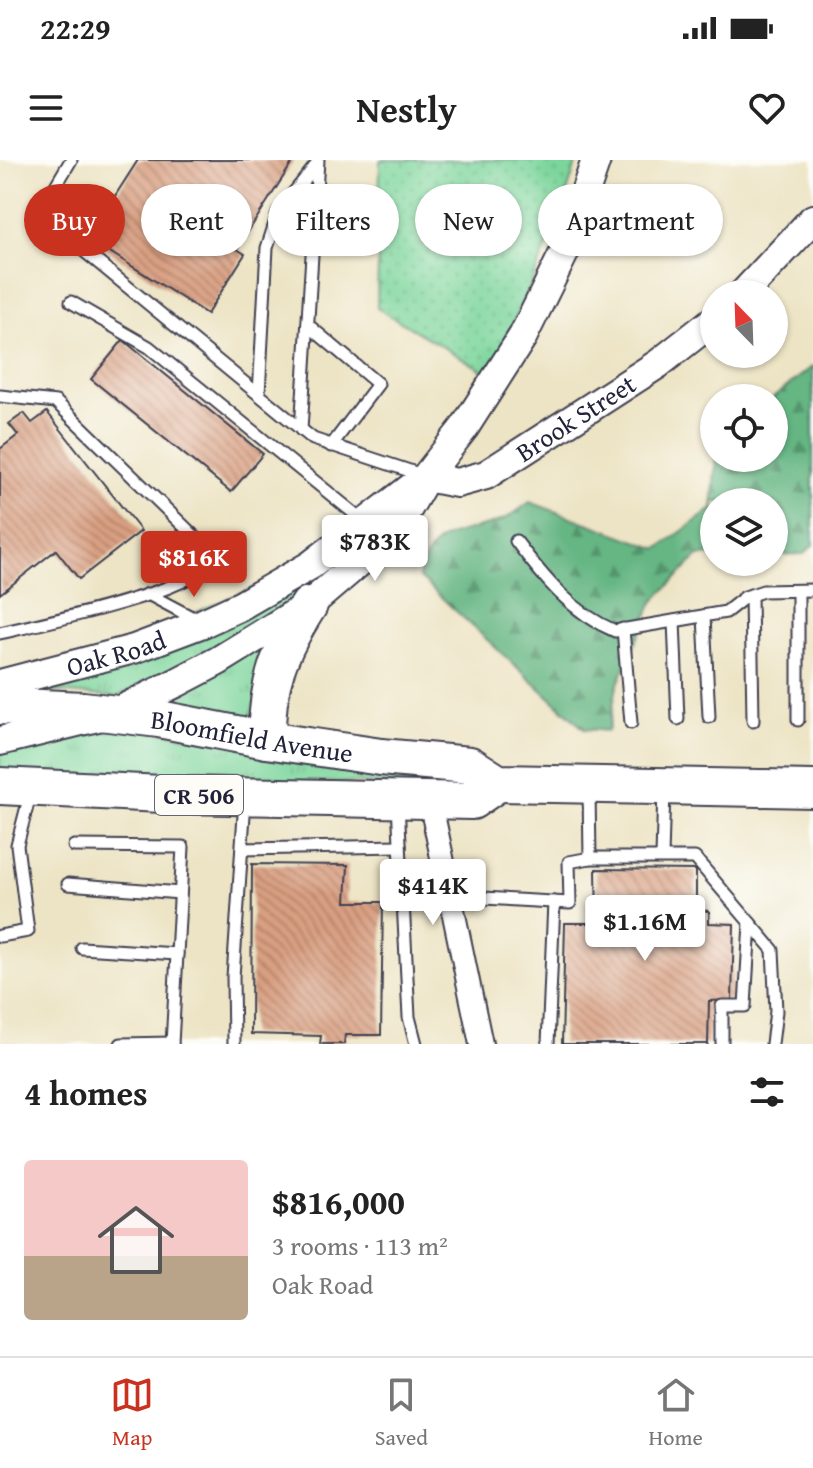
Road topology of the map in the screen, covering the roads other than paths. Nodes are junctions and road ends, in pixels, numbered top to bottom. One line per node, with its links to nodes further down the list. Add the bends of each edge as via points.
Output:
1 (71, 160): 9 (lane, via 39,214)
2 (596, 160): 13 (street, Oak Road, via 566,249 523,336)
3 (318, 162): 7 (lane); 9 (lane, via 279,211 267,248)
4 (813, 219): 5 (street)
5 (756, 280)
6 (71, 302): 14 (lane, via 149,347)
7 (308, 325): 11 (lane); 12 (lane, via 378,384)
8 (700, 331): 13 (street, Brook Street, via 486,475 457,483)
9 (259, 394): 11 (lane)
10 (0, 396): 18 (lane, via 56,402 203,546 205,568)
11 (301, 430): 12 (lane)
12 (331, 446): 13 (lane)
13 (426, 477): 14 (street, Oak Road); 20 (street, Oak Road, via 402,519)
14 (367, 524): 23 (street, Oak Road, via 311,565)
15 (516, 541): 24 (lane, via 548,584 600,625)
16 (813, 590): 17 (lane)
17 (798, 591): 19 (lane); 31 (lane)
18 (148, 594): 23 (lane); 25 (lane)
19 (751, 595): 21 (lane, via 726,612); 32 (lane)
20 (309, 605): 28 (street, Oak Road, via 218,661); 34 (main road, via 271,681)
21 (704, 616): 22 (lane); 29 (lane)
22 (674, 621): 24 (lane); 30 (lane)
23 (203, 623): 26 (street, Oak Road, via 134,649)
24 (623, 629): 33 (lane)
25 (0, 633)
26 (0, 684)
27 (0, 706): 28 (main road, Bloomfield Avenue / CR 506)
28 (114, 713): 34 (main road, Bloomfield Avenue / CR 506); 35 (street, Oak Road)
29 (709, 717)
30 (678, 719)
31 (798, 720)
32 (753, 721)
33 (631, 723)
34 (267, 740): 36 (main road, Bloomfield Avenue / CR 506, via 470,765)
35 (0, 741)
36 (498, 783): 37 (main road, Bloomfield Avenue / CR 506); 42 (main road, Bloomfield Avenue / CR 506, via 472,801)
37 (589, 785): 39 (main road, Bloomfield Avenue / CR 506); 47 (lane)
38 (16, 787): 41 (main road, Bloomfield Avenue / CR 506); 53 (lane, via 28,931)
39 (664, 787): 40 (main road, Bloomfield Avenue / CR 506); 46 (lane)
40 (813, 789)
41 (245, 796): 42 (main road, Bloomfield Avenue / CR 506); 45 (lane)
42 (414, 799): 44 (lane); 60 (street)
43 (74, 846): 49 (lane, via 183,847)
44 (400, 846): 45 (lane); 59 (lane, via 409,1017)
45 (242, 849): 58 (lane)
46 (662, 857): 47 (lane); 52 (lane, via 695,858)
47 (590, 858): 51 (lane, via 569,862 570,903)
48 (68, 884): 49 (lane)
49 (180, 893): 55 (lane)
50 (466, 897): 51 (lane)
51 (554, 902): 61 (lane)
52 (750, 923): 62 (lane, via 745,1006 722,1006); 63 (lane, via 773,950)
53 (0, 936)
54 (82, 948): 55 (lane)
55 (177, 954): 57 (lane)
56 (121, 1044): 57 (lane)
57 (172, 1044)
58 (234, 1044)
59 (416, 1044)
60 (481, 1044)
61 (548, 1044)
62 (722, 1044)
63 (772, 1044)

